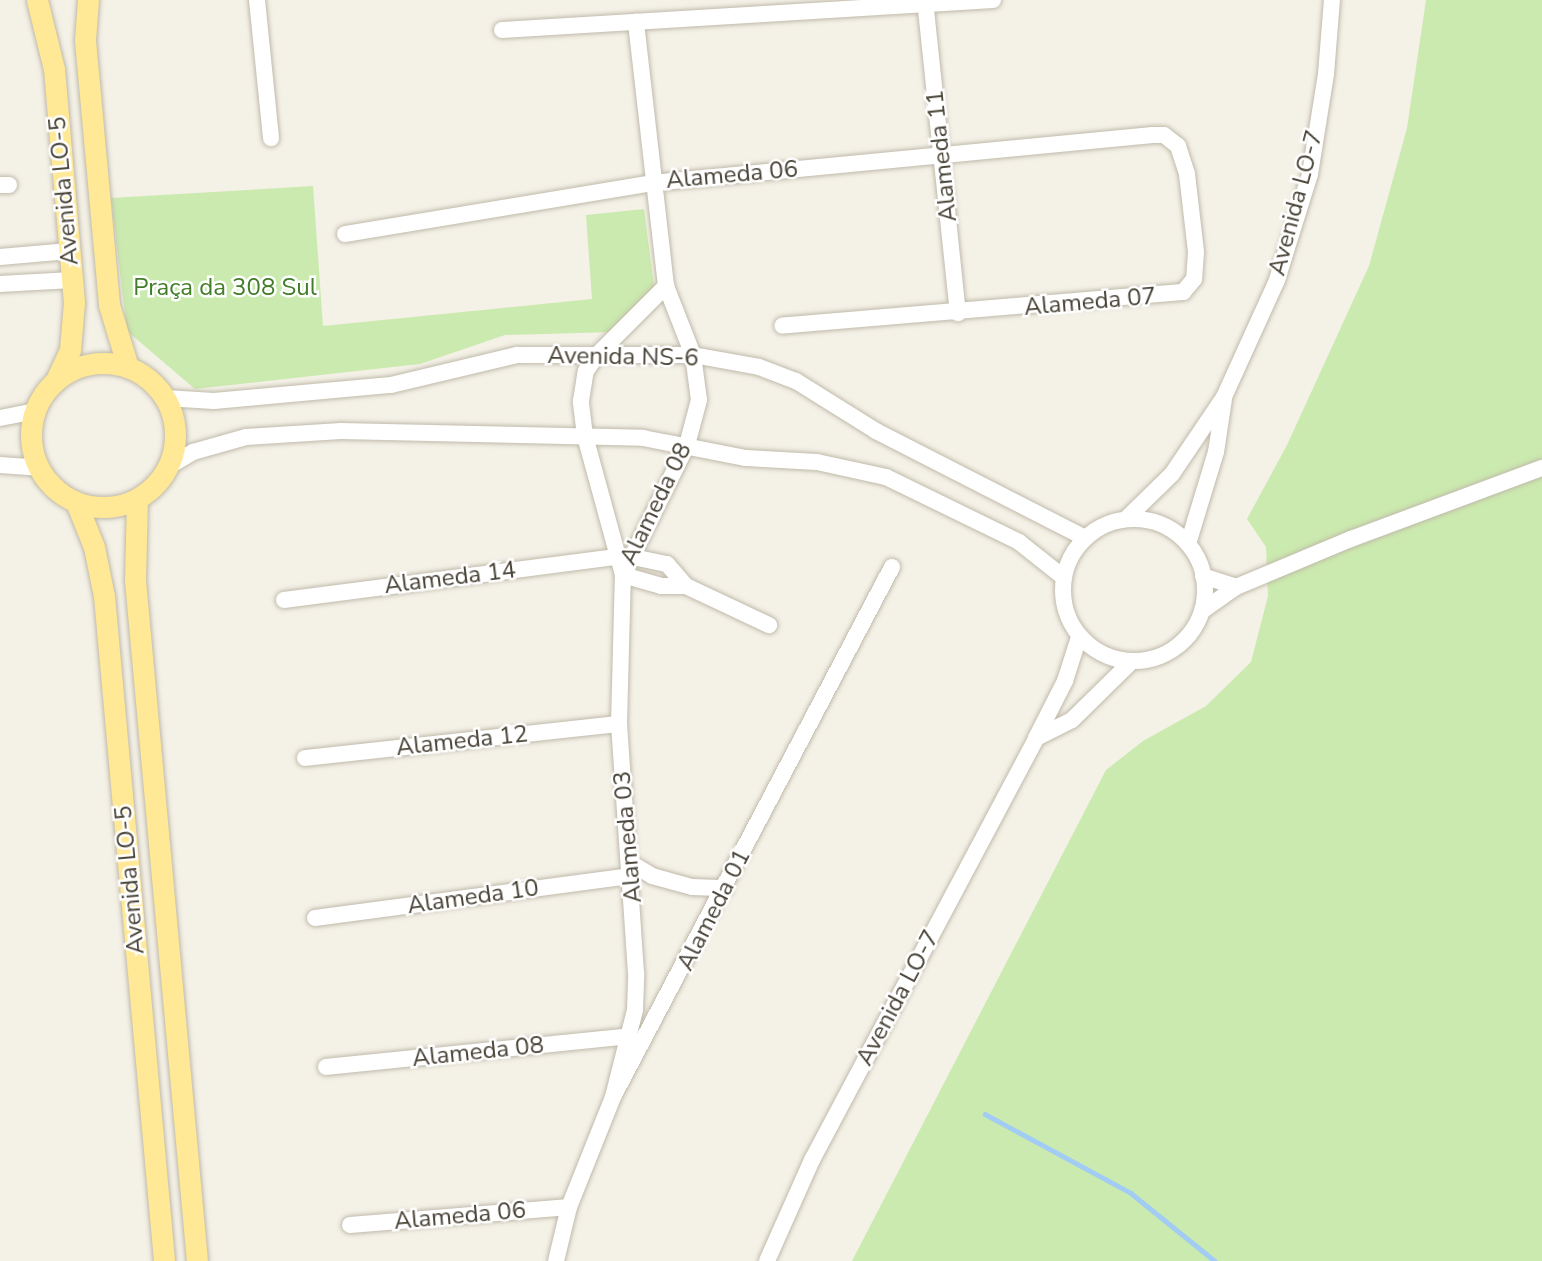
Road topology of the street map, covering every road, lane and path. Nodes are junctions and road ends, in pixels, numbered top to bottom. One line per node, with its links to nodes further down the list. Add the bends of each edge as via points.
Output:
1 (37, 0): 14 (main road, Avenida LO-5, via 54,69)
2 (88, 0): 23 (main road, Avenida LO-5, via 85,40 109,305)
3 (257, 0): 9 (street)
4 (993, 0): 6 (street)
5 (1332, 0): 25 (street, Avenida LO-7, via 1310,174 1277,280)
6 (925, 1): 7 (street); 11 (street, Alameda 11)
7 (636, 22): 8 (street); 12 (street, Alameda 08)
8 (502, 30)
9 (271, 138)
10 (1121, 138): 11 (street, Alameda 06); 19 (street, Alameda 07, via 1164,135 1178,146 1187,174 1196,252 1190,288 1138,299)
11 (943, 156): 12 (street, Alameda 06); 19 (street, Alameda 11)
12 (652, 183): 13 (street, Alameda 06); 18 (street, Alameda 08)
13 (345, 234)
14 (69, 251): 15 (street); 16 (main road, Avenida LO-5)
15 (0, 257)
16 (72, 280): 17 (street); 24 (main road, Avenida LO-5, via 74,329)
17 (0, 284)
18 (666, 286): 21 (street, Alameda 08); 22 (street, Alameda 08)
19 (958, 313): 20 (street, Alameda 07)
20 (782, 326)
21 (597, 355): 22 (street, Avenida NS-6); 26 (street, Avenida NS-6, via 501,357 391,385 214,401); 29 (street, Alameda 08, via 582,385)
22 (693, 355): 30 (street, Alameda 08, via 699,400); 38 (street, Avenida NS-6, via 759,367 796,381 876,431)
23 (128, 367): 24 (main road, via 103,362 78,367); 26 (main road, via 143,374)
24 (55, 380): 27 (main road)
25 (1224, 397): 37 (street, Avenida LO-7, via 1172,474); 39 (street, Avenida LO-7, via 1216,452)
26 (165, 398): 32 (main road, via 174,420 175,444)
27 (35, 411): 28 (street); 33 (main road, via 32,449)
28 (0, 418)
29 (585, 436): 30 (street); 32 (street, via 391,428 246,437 193,452); 40 (street, Alameda 08)
30 (687, 445): 41 (street, Alameda 08); 45 (street, via 746,458 817,462 886,477 1019,542)
31 (0, 465): 33 (street)
32 (168, 467): 35 (main road)
33 (39, 468): 36 (main road, via 54,489)
34 (1542, 468): 47 (street)
35 (137, 499): 36 (main road, via 96,507); 65 (main road, Avenida LO-5, via 135,580)
36 (76, 502): 64 (main road, Avenida LO-5, via 94,547 104,596)
37 (1126, 519): 38 (street, via 1103,525); 39 (street, via 1160,524)
38 (1085, 537): 45 (street)
39 (1188, 544): 44 (street)
40 (615, 557): 43 (street, Alameda 08); 48 (street, Alameda 14)
41 (633, 557): 43 (street, Alameda 08); 46 (street, via 667,564)
42 (892, 567): 57 (street, Alameda 01)
43 (622, 575): 46 (street, via 661,586); 53 (street, Alameda 03)
44 (1203, 576): 47 (street); 49 (street)
45 (1063, 577): 51 (street, via 1064,609)
46 (686, 586): 50 (street)
47 (1236, 587): 49 (street)
48 (284, 600)
49 (1202, 611): 52 (street, via 1192,632 1175,649 1154,659)
50 (769, 625)
51 (1079, 637): 52 (street, via 1112,659); 54 (street, Avenida LO-7, via 1065,681)
52 (1131, 662): 54 (street, via 1072,720)
53 (619, 724): 55 (street, Alameda 12); 56 (street, Alameda 03)
54 (1036, 738): 67 (street, Avenida LO-7, via 831,1123)
55 (305, 758)
56 (630, 869): 57 (street, via 692,887); 58 (street, Alameda 10); 59 (street, Alameda 03, via 636,973)
57 (725, 888): 61 (street, Alameda 01)
58 (315, 918)
59 (629, 1036): 60 (street, Alameda 08); 61 (street, Alameda 03)
60 (327, 1067)
61 (614, 1097): 62 (street, Alameda 01)
62 (569, 1207): 63 (street, Alameda 06); 66 (street, Alameda 01)
63 (350, 1225)
64 (164, 1261)
65 (197, 1261)
66 (556, 1261)
67 (767, 1261)

